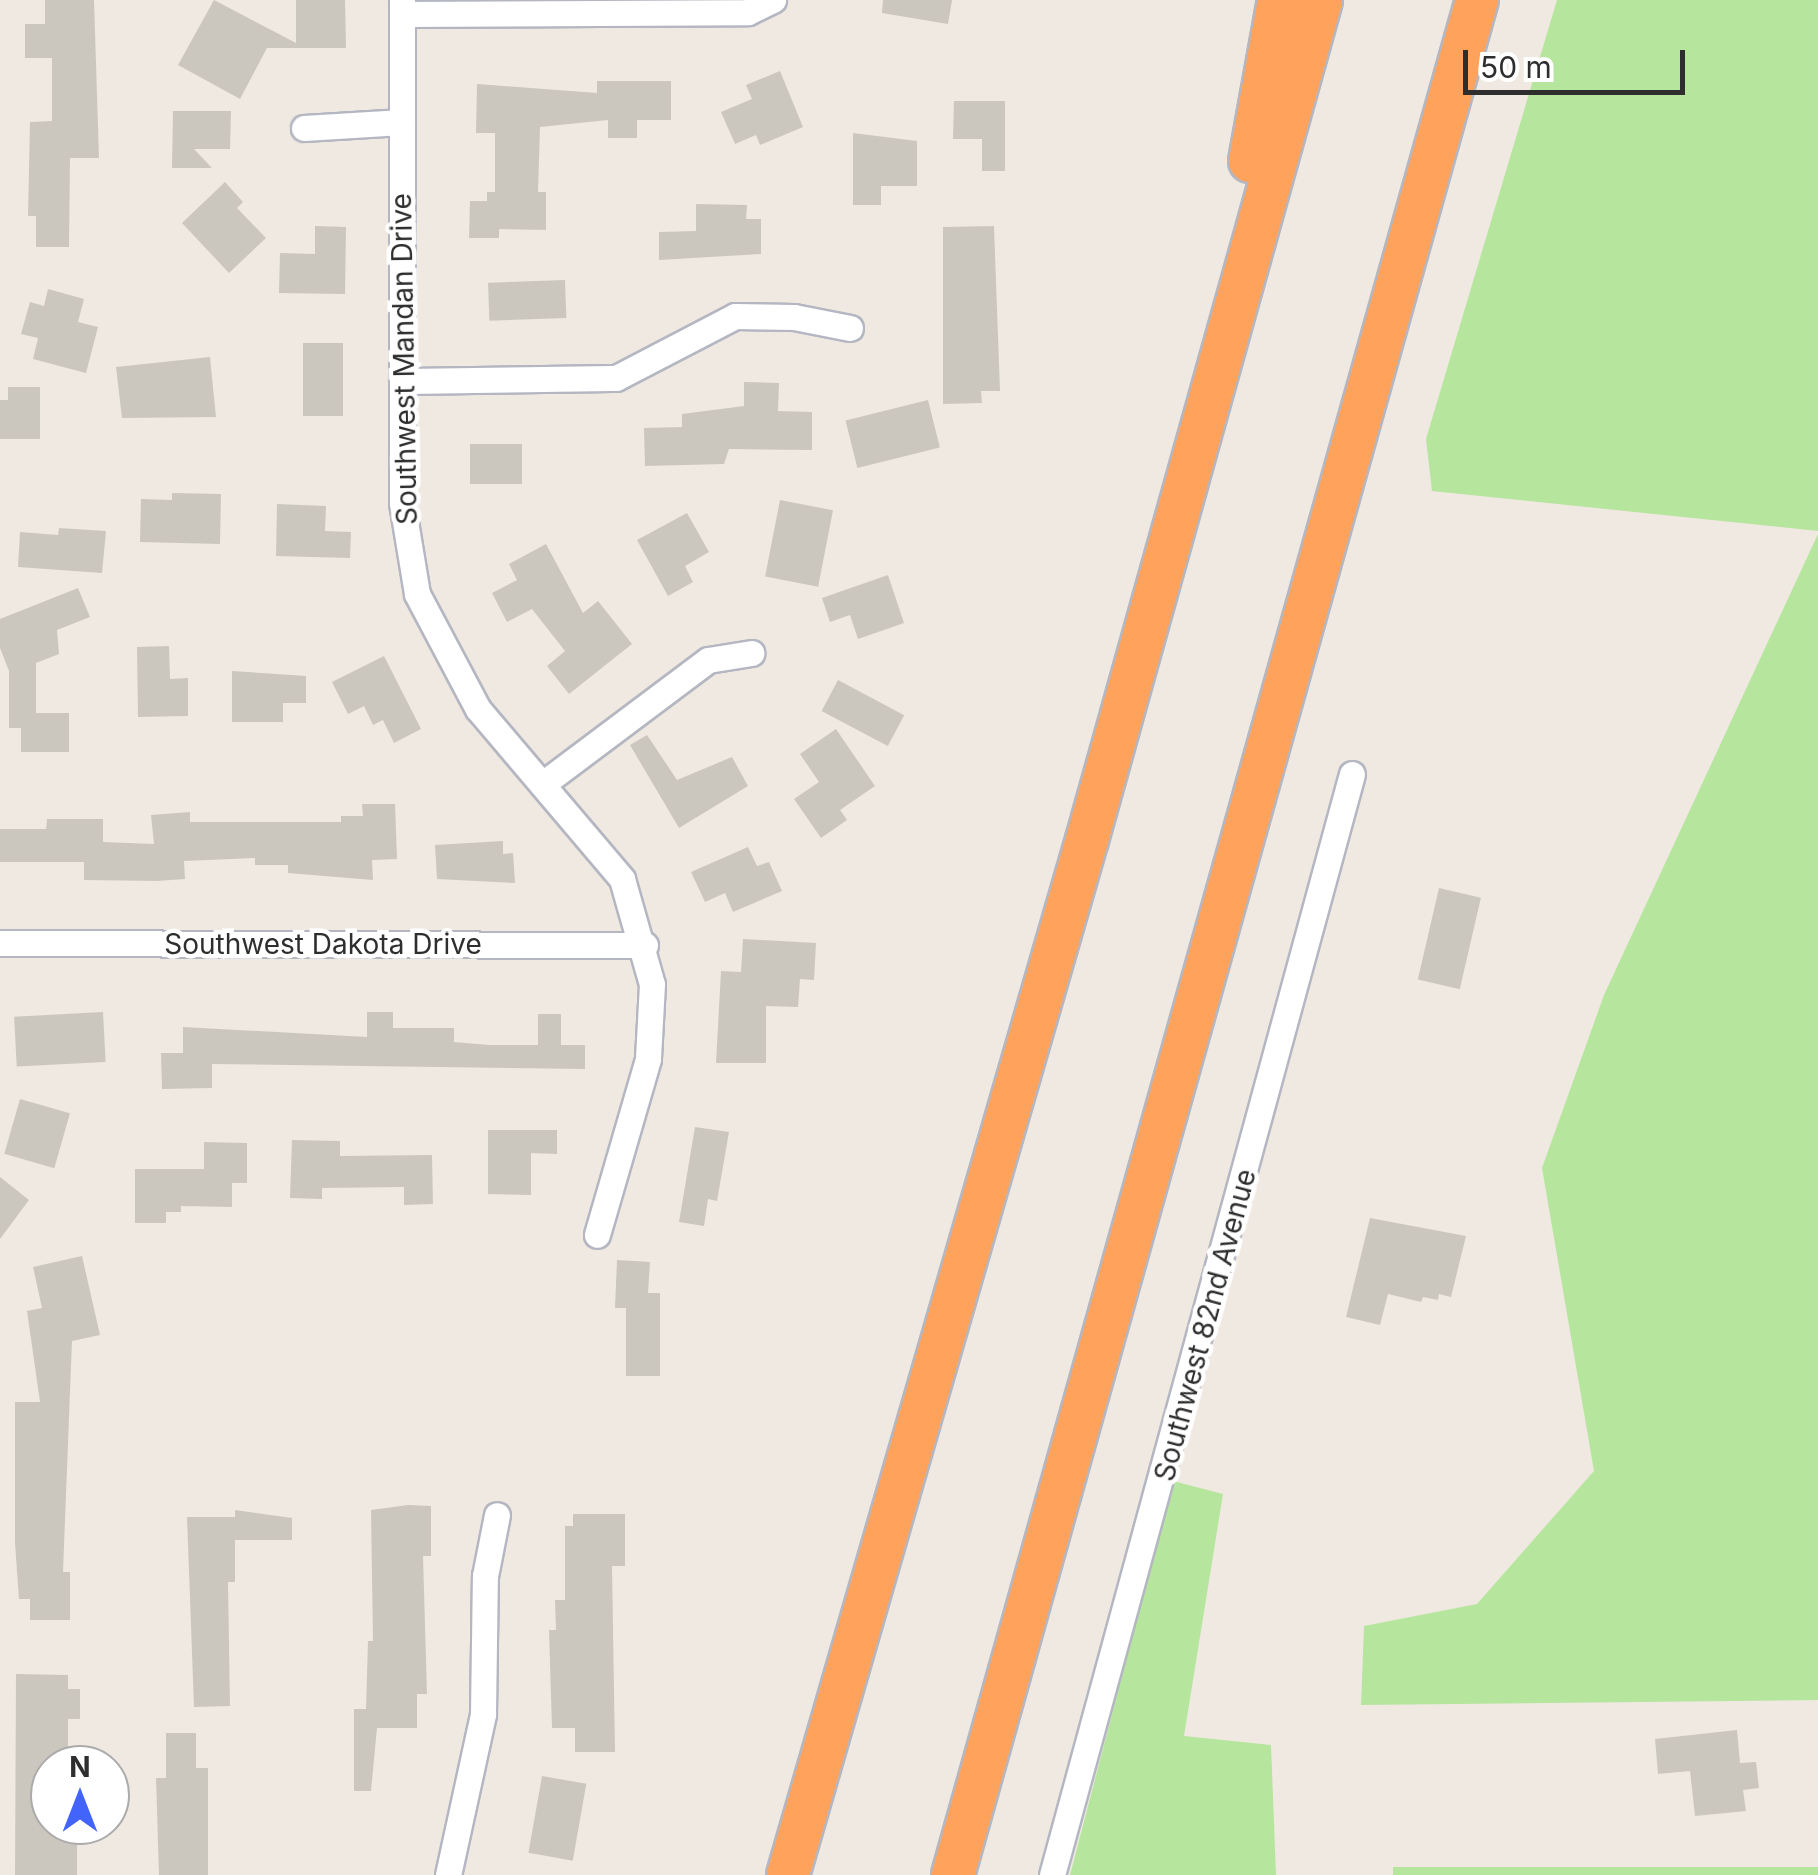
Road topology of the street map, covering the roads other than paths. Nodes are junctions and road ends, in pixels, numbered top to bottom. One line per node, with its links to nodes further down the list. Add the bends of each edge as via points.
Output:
1 (773, 0): 5 (street, via 748,12)
2 (1279, 0): 10 (highway)
3 (1321, 0): 10 (highway)
4 (1477, 0): 20 (highway)
5 (402, 7): 6 (street, Southwest Mandan Drive)
6 (402, 122): 7 (street); 9 (street, Southwest Mandan Drive)
7 (304, 128)
8 (850, 328): 9 (street, via 794,316 735,316 616,378)
9 (402, 382): 13 (street, Southwest Mandan Drive, via 402,503 417,594 478,710)
10 (1204, 413): 19 (highway)
11 (751, 654): 13 (street, via 708,660)
12 (1352, 774): 21 (street, Southwest 82nd Avenue)
13 (544, 783): 15 (street, Southwest Mandan Drive, via 622,879)
14 (0, 943): 15 (street, Southwest Dakota Drive)
15 (645, 945): 16 (street, Southwest Mandan Drive, via 652,984 648,1059)
16 (597, 1234)
17 (498, 1515): 18 (street, via 485,1576 483,1714)
18 (448, 1875)
19 (788, 1875)
20 (954, 1875)
21 (1052, 1875)

